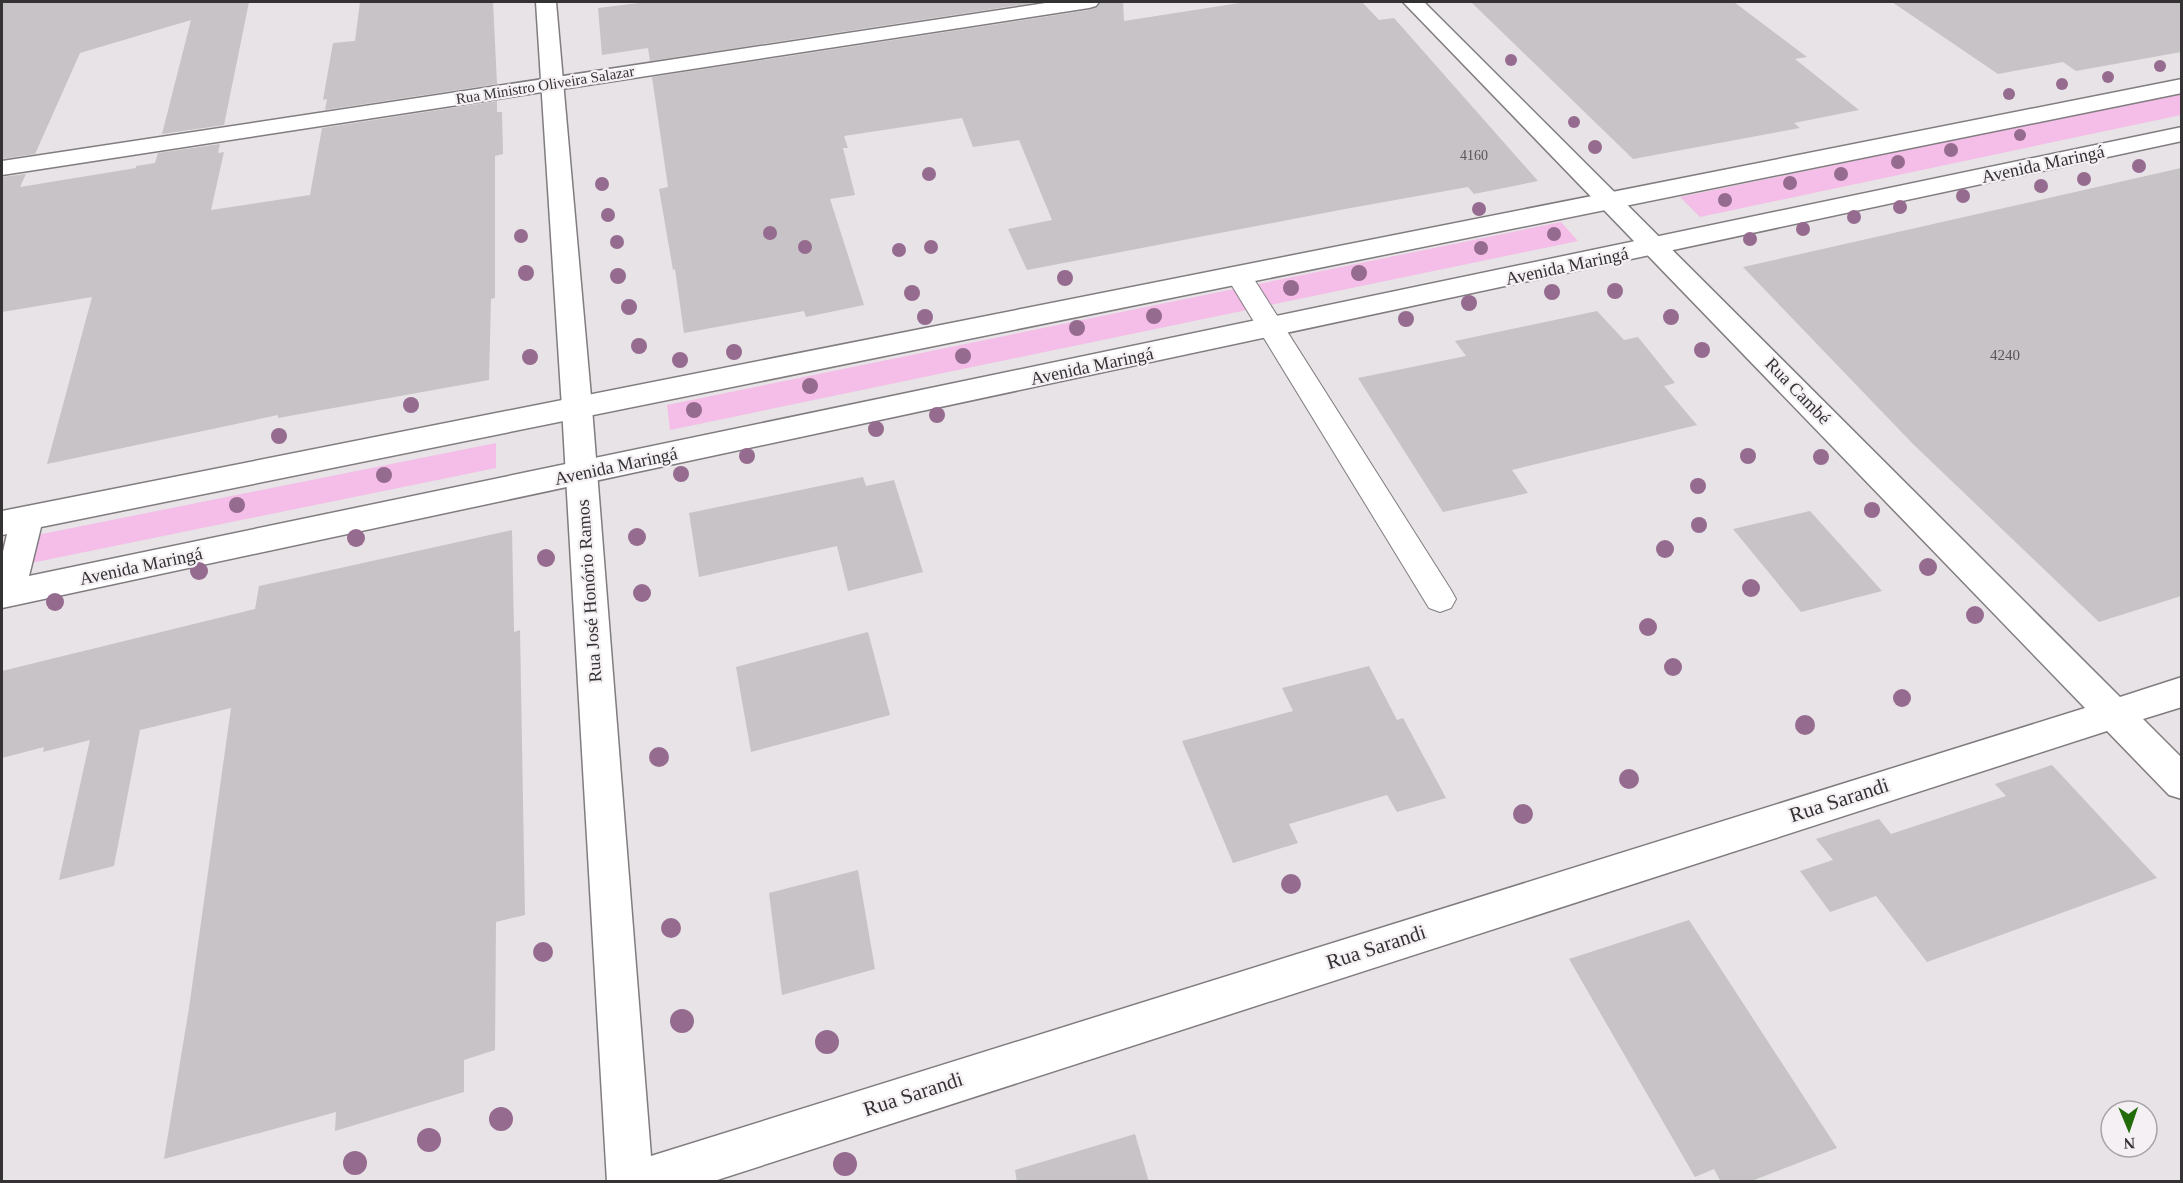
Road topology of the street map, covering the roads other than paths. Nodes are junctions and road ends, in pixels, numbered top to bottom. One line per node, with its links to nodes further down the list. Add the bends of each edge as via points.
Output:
1 (546, 2): 4 (street, Rua José Honório Ramos)
2 (1089, 2): 4 (street, Rua Ministro Oliveira Salazar)
3 (1413, 2): 8 (street, Rua Cambé)
4 (551, 84): 7 (street, Rua Ministro Oliveira Salazar); 12 (street, Rua José Honório Ramos)
5 (2181, 86): 8 (street)
6 (2181, 134): 9 (street, Avenida Maringá)
7 (2, 168)
8 (1611, 201): 9 (street, Rua Cambé); 10 (street)
9 (1656, 247): 11 (street, Avenida Maringá); 18 (street, Rua Cambé)
10 (1239, 276): 11 (lane); 12 (street)
11 (1272, 328): 13 (street, Avenida Maringá); 16 (lane)
12 (577, 408): 13 (street, Rua José Honório Ramos); 14 (street)
13 (581, 473): 15 (street, Avenida Maringá); 20 (street, Rua José Honório Ramos)
14 (14, 520): 15 (street)
15 (5, 595)
16 (1440, 598)
17 (2181, 692): 18 (street, Rua Sarandi)
18 (2113, 712): 19 (street, Rua Cambé); 21 (street, Rua Sarandi)
19 (2181, 783)
20 (630, 1182)
21 (639, 1182)

